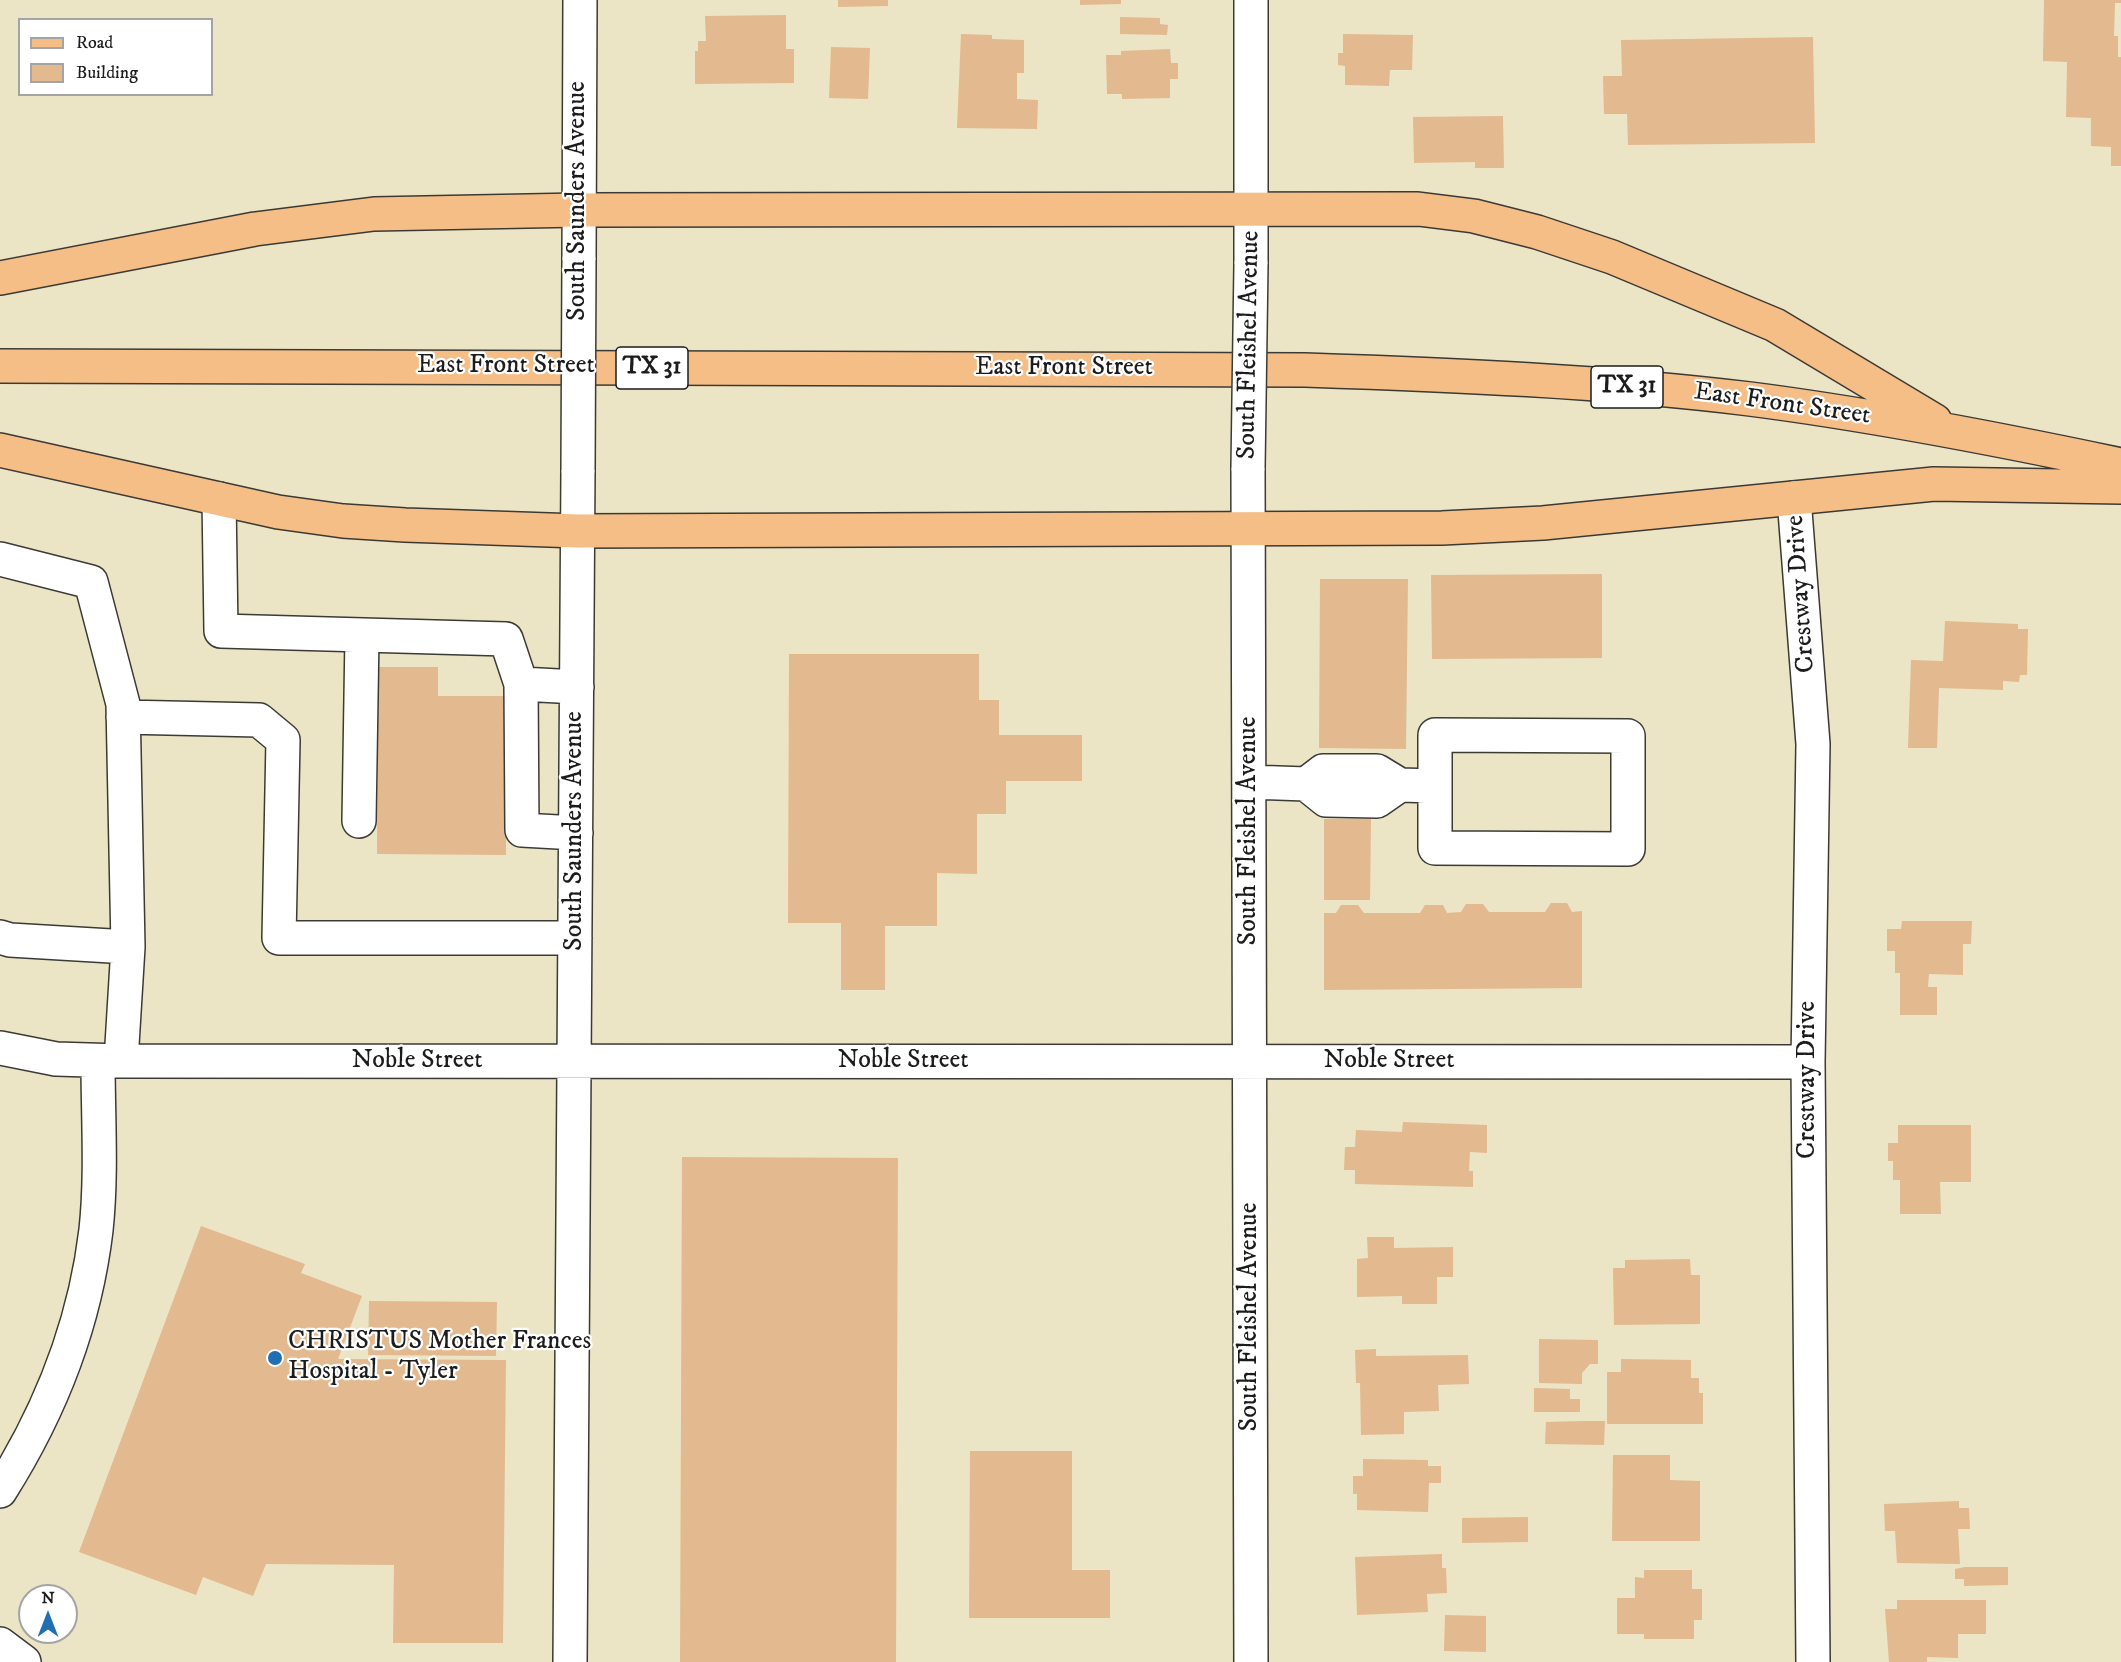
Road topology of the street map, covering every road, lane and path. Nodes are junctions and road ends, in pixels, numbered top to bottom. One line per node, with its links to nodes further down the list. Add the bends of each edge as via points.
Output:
1 (580, 0): 4 (street, South Saunders Avenue)
2 (1251, 0): 3 (street, South Fleishel Avenue)
3 (1252, 208): 4 (main road); 7 (main road, via 1418,209 1474,216 1537,232 1612,257 1775,325); 14 (street, South Fleishel Avenue, bridge)
4 (579, 210): 5 (main road, via 374,214 307,220); 13 (street, South Saunders Avenue, bridge)
5 (0, 278)
6 (0, 366): 7 (main road, East Front Street / TX 31, via 1329,371 1608,385 1750,399)
7 (1947, 428): 9 (main road, East Front Street / TX 31)
8 (0, 450): 12 (main road)
9 (2121, 465)
10 (2121, 487): 11 (main road, via 1934,484)
11 (1794, 498): 14 (main road, via 1543,523); 30 (street, Crestway Drive, via 1813,744)
12 (219, 499): 13 (main road, via 343,521); 16 (street, via 221,631)
13 (578, 531): 14 (main road); 18 (street, South Saunders Avenue)
14 (1249, 531): 20 (street, South Fleishel Avenue)
15 (0, 559): 19 (street, via 91,582)
16 (362, 635): 17 (street, via 506,639); 22 (street)
17 (521, 684): 18 (street); 23 (street, via 522,830)
18 (577, 687): 23 (street, South Saunders Avenue)
19 (123, 717): 25 (street, via 259,720 283,740 279,938); 26 (street)
20 (1250, 782): 21 (street, via 1306,784 1326,800 1377,801 1400,785); 29 (street, South Fleishel Avenue)
21 (1436, 786): 21 (street, via 1435,735 1628,736 1628,849 1436,848)
22 (359, 821)
23 (576, 833): 25 (street, South Saunders Avenue)
24 (0, 937): 26 (street)
25 (575, 938): 31 (street, South Saunders Avenue)
26 (128, 948): 28 (street)
27 (0, 1048): 28 (street, Noble Street, via 30,1055)
28 (109, 1061): 31 (street, Noble Street); 32 (street, via 96,1230 88,1277 60,1376 38,1425)
29 (1251, 1062): 30 (street, Noble Street); 31 (street, Noble Street); 36 (street, South Fleishel Avenue)
30 (1808, 1062): 37 (street, Crestway Drive)
31 (575, 1063): 35 (street, South Saunders Avenue)
32 (0, 1491)
33 (0, 1644): 34 (street)
34 (24, 1662)
35 (570, 1662)
36 (1251, 1662)
37 (1813, 1662)

